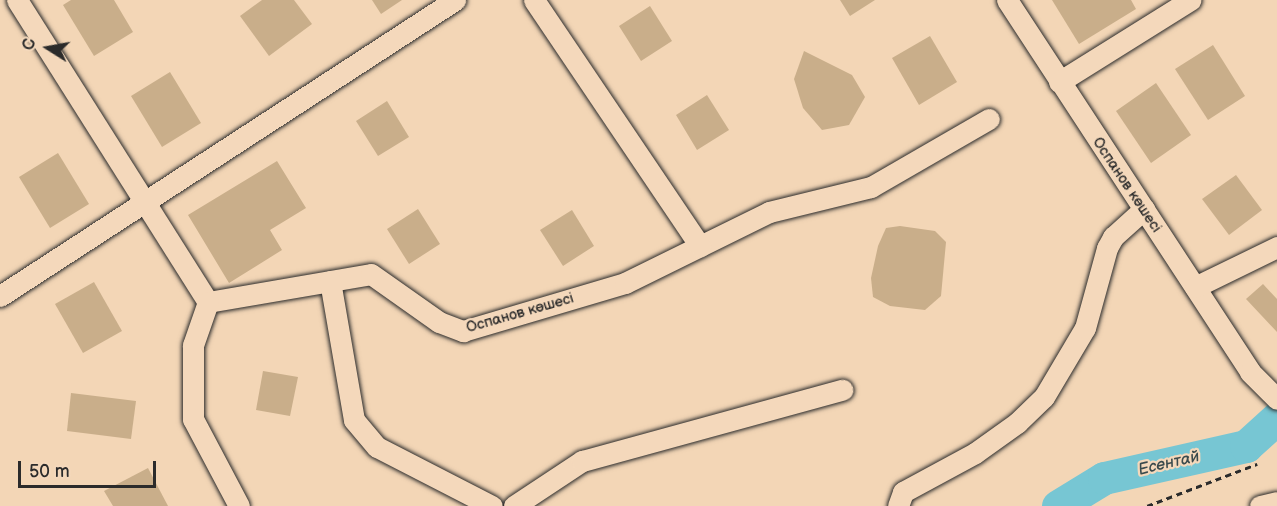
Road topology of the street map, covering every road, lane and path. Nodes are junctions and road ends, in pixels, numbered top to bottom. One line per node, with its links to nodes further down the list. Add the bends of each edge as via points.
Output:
1 (17, 0): 8 (street)
2 (455, 0): 8 (street)
3 (534, 0): 10 (street)
4 (1007, 0): 6 (street, Оспанов көшесі)
5 (1190, 0): 6 (street)
6 (1059, 82): 9 (street, Оспанов көшесі)
7 (989, 119): 10 (street, Оспанов көшесі, via 871,187 769,212)
8 (148, 202): 14 (street); 15 (street)
9 (1144, 209): 13 (street, Оспанов көшесі); 23 (street, via 1107,248 1085,328 1044,397 975,453 903,492)
10 (700, 246): 12 (street, Оспанов көшесі, via 625,283 463,331 439,322 372,274)
11 (1277, 247): 13 (street)
12 (330, 281): 15 (street, Оспанов көшесі); 21 (street, via 354,420 377,447)
13 (1195, 287): 17 (street, Оспанов көшесі, via 1250,372)
14 (0, 296)
15 (208, 302): 20 (street, via 193,345 193,419)
16 (842, 390): 22 (street, via 582,460)
17 (1277, 399)
18 (1257, 464): 24 (path)
19 (1277, 502): 25 (street)
20 (239, 506)
21 (492, 506)
22 (514, 506)
23 (898, 506)
24 (1147, 506)
25 (1260, 506)

